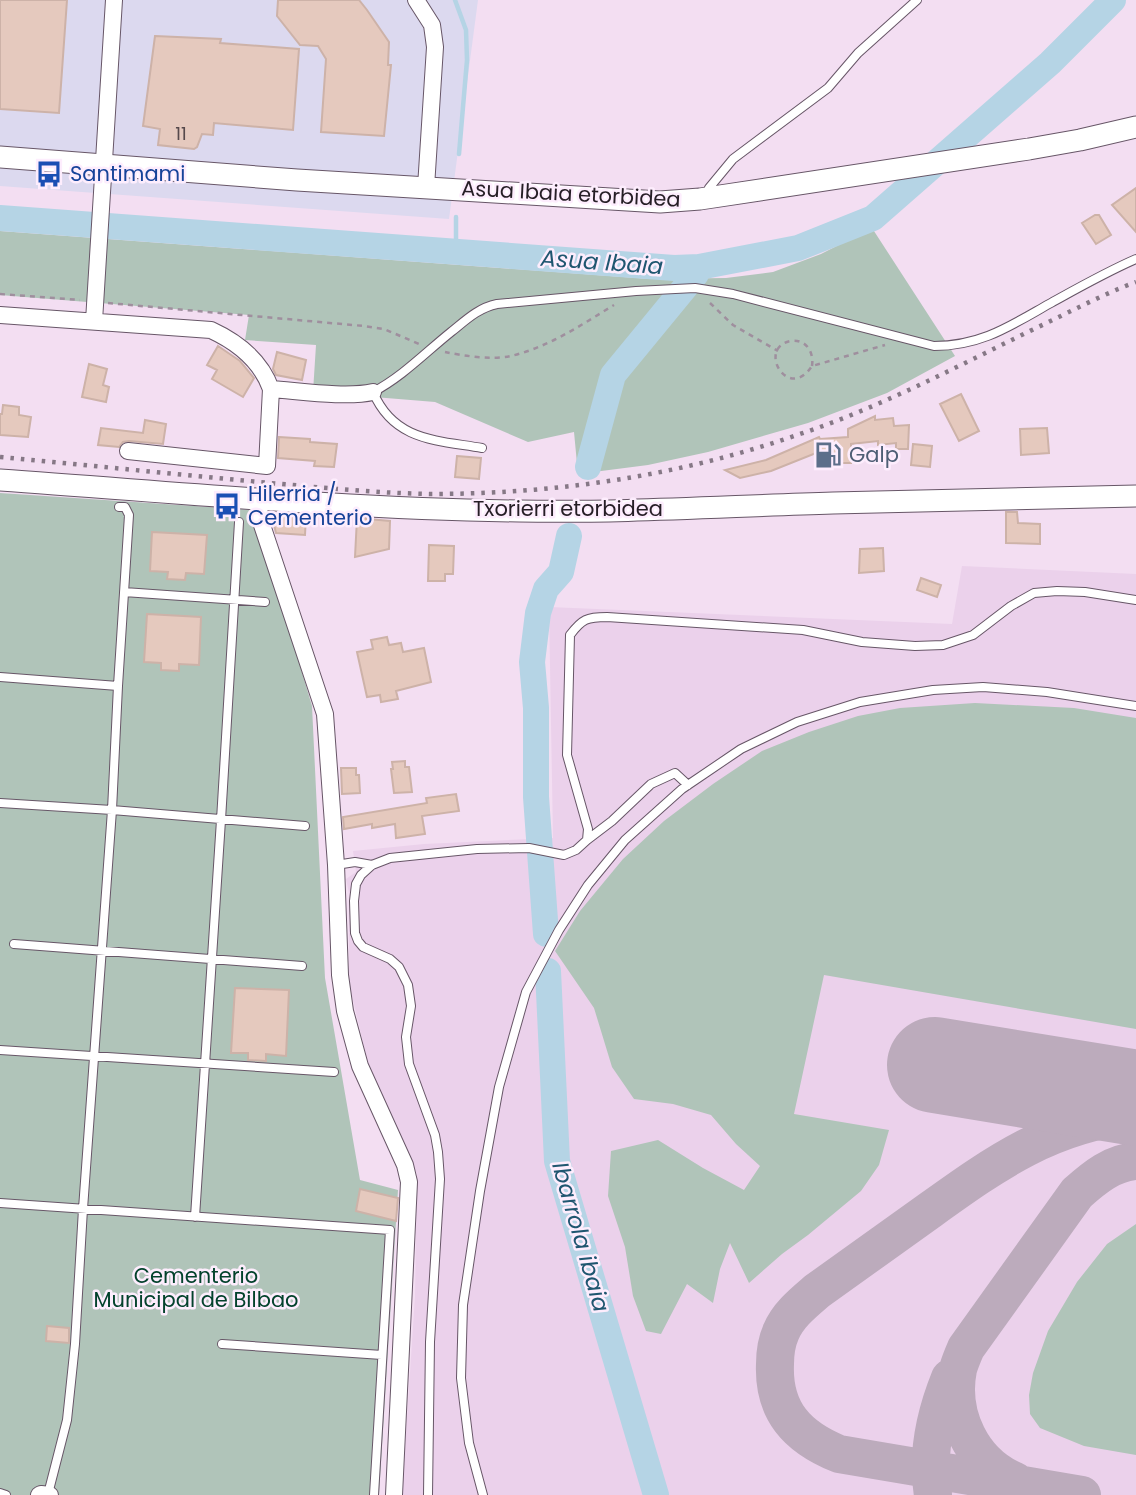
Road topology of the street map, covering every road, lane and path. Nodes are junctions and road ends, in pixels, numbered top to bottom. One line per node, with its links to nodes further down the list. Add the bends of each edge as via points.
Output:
1 (114, 0): 6 (street)
2 (416, 0): 7 (street, via 432,25 435,47)
3 (917, 0): 8 (lane, via 858,53 828,88 733,159)
4 (1136, 127): 8 (street, Asua Ibaia etorbidea, via 1030,149)
5 (0, 157): 6 (street, Asua Ibaia etorbidea)
6 (104, 164): 7 (street, Asua Ibaia etorbidea); 13 (street)
7 (426, 187): 8 (street, Asua Ibaia etorbidea, via 650,202)
8 (705, 199)
9 (1136, 259): 16 (lane, via 978,340 934,346)
10 (695, 288): 11 (lane); 16 (lane); 18 (path, via 733,325)
11 (636, 291): 17 (lane, via 487,306); 17 (path, via 550,343 509,356 465,356)
12 (0, 294): 13 (path)
13 (96, 301): 15 (street); 17 (path, via 374,327)
14 (0, 315): 15 (street)
15 (94, 321): 20 (street, via 211,330 248,354)
16 (905, 339): 19 (path)
17 (430, 349): 21 (lane)
18 (778, 351): 19 (path, via 788,342 802,343 812,353); 19 (path, via 776,366 786,377 801,377)
19 (812, 366)
20 (271, 389): 21 (street); 23 (street, via 267,466)
21 (373, 392): 22 (lane, via 379,407 411,434)
22 (482, 448)
23 (128, 451)
24 (0, 480): 26 (street, Txorierri etorbidea)
25 (1136, 496): 26 (street, Txorierri etorbidea, via 598,512)
26 (258, 499): 42 (street, via 261,522 325,714)
27 (119, 507): 29 (lane, via 125,507 129,515)
28 (239, 522): 30 (lane)
29 (124, 592): 30 (lane); 34 (lane)
30 (234, 600): 32 (lane); 39 (lane)
31 (1136, 600): 41 (lane, via 1057,590 1034,593 973,635 943,645 862,642 803,629 607,617 580,621 570,635 567,755)
32 (265, 602)
33 (0, 677): 34 (lane)
34 (118, 686): 38 (lane)
35 (1136, 706): 36 (lane, via 983,687 860,702 797,722 741,749)
36 (688, 785): 41 (lane, via 675,773 651,784); 63 (lane, via 625,840 588,885 526,992 499,1087 463,1305 461,1378 469,1443)
37 (0, 803): 38 (lane)
38 (112, 810): 39 (lane); 45 (lane)
39 (221, 820): 40 (lane); 46 (lane)
40 (305, 826)
41 (587, 840): 43 (lane, via 564,855 529,848 477,849 390,858)
42 (336, 865): 43 (lane); 61 (street, via 345,1011 360,1066 409,1182)
43 (372, 865): 62 (lane, via 356,884 355,933 363,947 399,967 408,985 411,1006 405,1037 409,1064 439,1152)
44 (14, 944): 45 (lane)
45 (102, 951): 46 (lane); 49 (lane)
46 (212, 959): 47 (lane); 50 (lane)
47 (302, 966)
48 (0, 1050): 49 (lane)
49 (94, 1056): 50 (lane); 53 (lane)
50 (205, 1064): 51 (lane); 54 (lane)
51 (334, 1072)
52 (0, 1203): 53 (lane)
53 (83, 1209): 54 (lane); 59 (lane, via 67,1420)
54 (195, 1217): 56 (lane, via 390,1230)
55 (222, 1344): 56 (lane)
56 (382, 1355): 60 (lane)
57 (0, 1493): 58 (lane)
58 (6, 1495)
59 (46, 1495)
60 (374, 1495)
61 (394, 1495)
62 (428, 1495)
63 (482, 1495)

